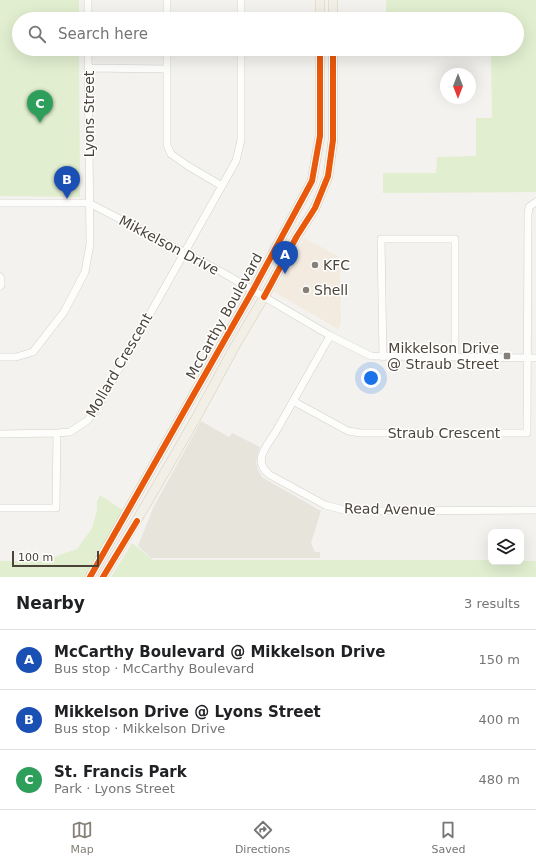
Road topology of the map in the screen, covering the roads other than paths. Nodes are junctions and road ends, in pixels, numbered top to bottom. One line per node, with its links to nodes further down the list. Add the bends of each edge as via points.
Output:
1 (88, 0): 6 (street)
2 (167, 0): 7 (street)
3 (241, 0): 8 (street)
4 (320, 0): 9 (main road)
5 (333, 0): 10 (main road)
6 (88, 12)
7 (167, 12)
8 (241, 12)
9 (320, 12)
10 (333, 12)
11 (88, 56): 16 (street, Lyons Street)
12 (166, 56): 17 (street)
13 (241, 56): 18 (street, Mollard Crescent, via 241,140 236,161)
14 (320, 56): 25 (main road, McCarthy Boulevard, via 320,136 312,181)
15 (333, 56): 26 (main road, McCarthy Boulevard, via 332,140 328,176 315,208)
16 (89, 68): 17 (street); 21 (street, Lyons Street)
17 (166, 69): 18 (street, via 167,145 171,154)
18 (222, 186): 22 (street, Mollard Crescent)
19 (536, 202): 31 (street, via 529,207 528,215)
20 (0, 203): 21 (street, Mikkelson Drive)
21 (89, 203): 22 (street, Mikkelson Drive); 28 (street, Lyons Street, via 90,244 85,272 64,312 33,352 16,357)
22 (185, 252): 25 (street, Mikkelson Drive); 35 (street, Mollard Crescent, via 98,406 88,420 70,432)
23 (0, 277): 24 (street)
24 (0, 286)
25 (253, 290): 26 (street, Mikkelson Drive); 38 (main road, McCarthy Boulevard)
26 (264, 297): 27 (street, Mikkelson Drive); 39 (main road, McCarthy Boulevard)
27 (330, 336): 29 (street, Mikkelson Drive, via 364,354); 33 (street, Read Avenue)
28 (0, 357)
29 (383, 357): 30 (street, Mikkelson Drive); 30 (street, via 381,239 455,239)
30 (455, 357): 31 (street, Mikkelson Drive)
31 (528, 358): 32 (street, Mikkelson Drive); 33 (street, Straub Crescent, via 527,433 360,433 348,431)
32 (536, 358)
33 (293, 401): 37 (street, Read Avenue, via 262,455 263,470 325,505 348,510)
34 (0, 434): 35 (street, Mollard Crescent)
35 (56, 434): 36 (street, via 56,508)
36 (0, 508)
37 (536, 510)
38 (90, 577)
39 (103, 577)

